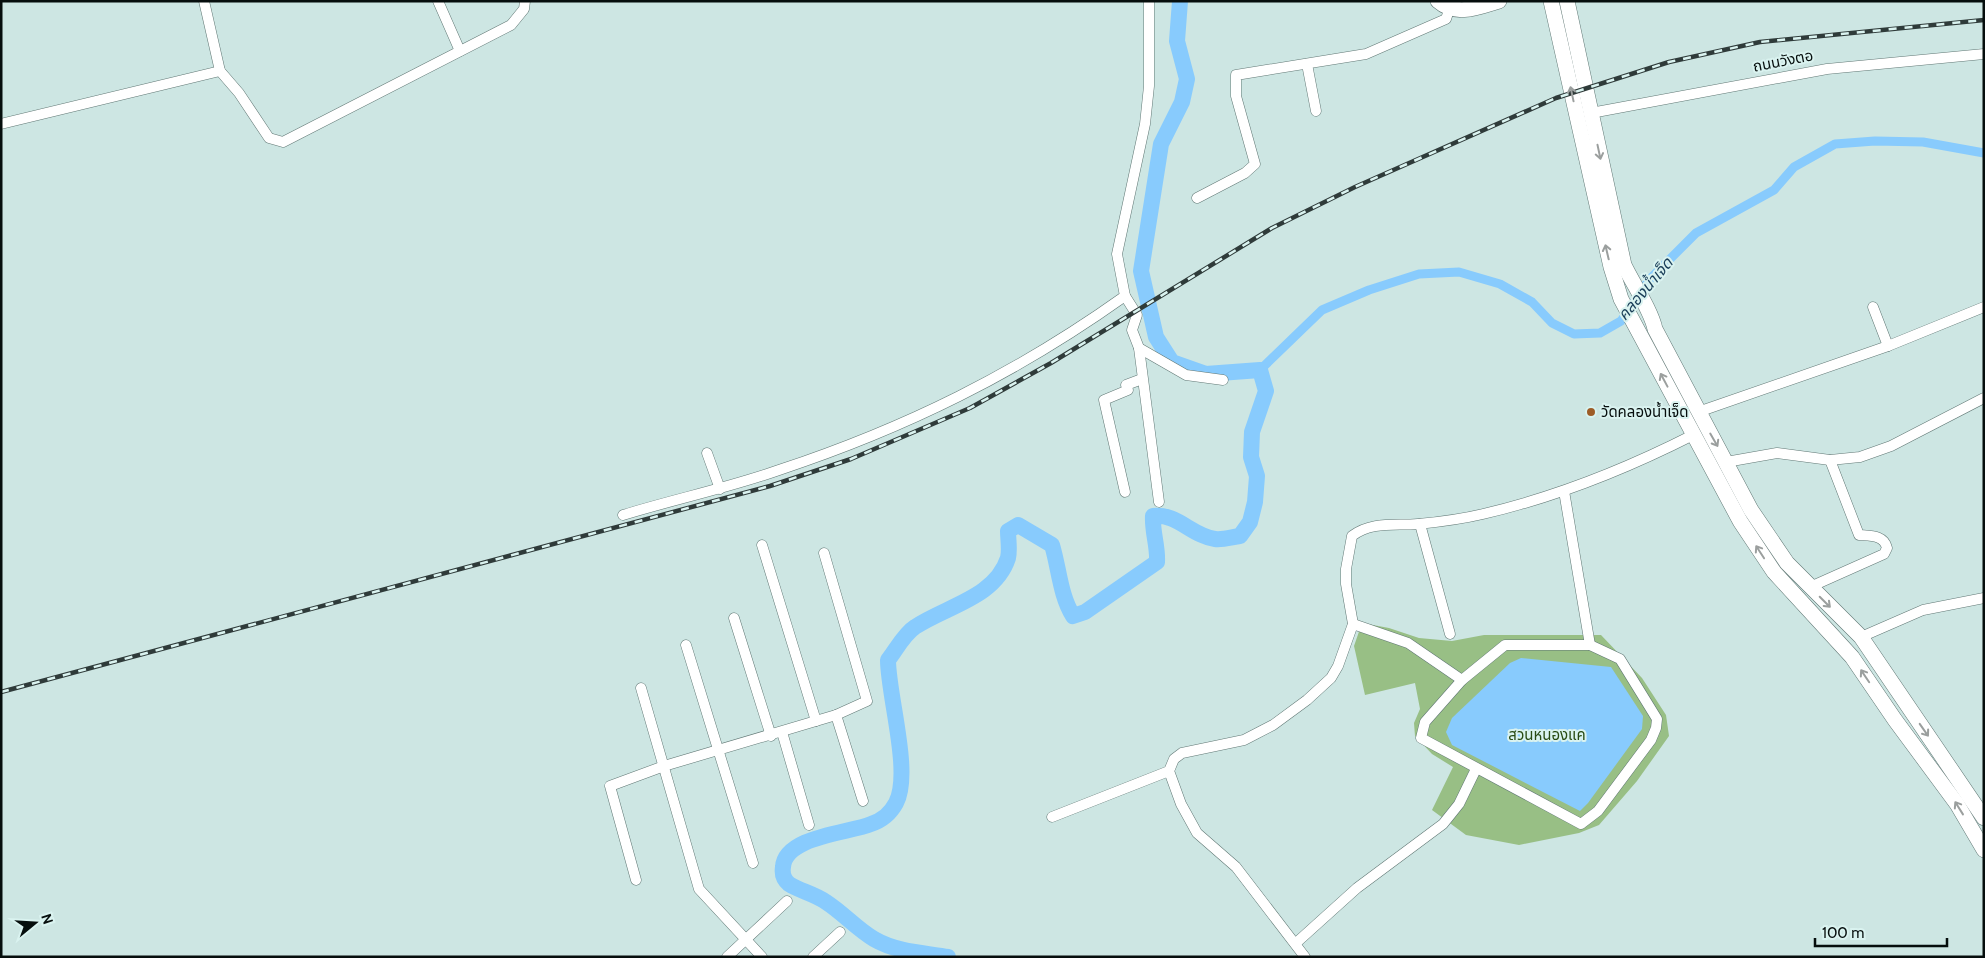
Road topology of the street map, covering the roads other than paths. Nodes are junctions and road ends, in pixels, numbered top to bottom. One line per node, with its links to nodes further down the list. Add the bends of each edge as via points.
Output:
1 (204, 1): 12 (street)
2 (438, 1): 9 (street)
3 (525, 1): 9 (street, via 524,9 511,25)
4 (1149, 1): 17 (street, via 1149,86 1145,124 1117,254)
5 (1499, 1): 8 (main road, via 1469,9)
6 (1550, 1): 26 (main road, one-way to 6, via 1621,299)
7 (1567, 1): 14 (main road)
8 (1444, 5): 11 (street, via 1446,19 1366,54)
9 (460, 51): 12 (street, via 283,142 269,138)
10 (1984, 54): 14 (street, ถนนวังตอ, via 1827,68)
11 (1307, 64): 13 (street); 16 (street, via 1236,75 1236,96 1255,164 1245,174)
12 (220, 70): 15 (street)
13 (1316, 111)
14 (1591, 113): 25 (main road, one-way to 25, via 1624,265)
15 (1, 124)
16 (1197, 198)
17 (1125, 296): 21 (street, via 1137,315 1132,330); 30 (street, via 1034,356 937,409 822,455)
18 (1873, 307): 20 (street)
19 (1984, 307): 20 (street)
20 (1888, 346): 25 (street)
21 (1139, 348): 22 (street); 23 (street, via 1186,376)
22 (1142, 379): 31 (street, via 1126,385 1128,390 1104,400); 33 (street)
23 (1223, 380)
24 (1984, 398): 28 (street, via 1891,446 1860,458)
25 (1698, 412): 29 (main road, one-way to 29)
26 (1693, 435): 32 (street, via 1654,455); 60 (main road, one-way to 26, via 1957,804 1852,657 1774,572 1740,521)
27 (707, 452): 30 (street)
28 (1830, 460): 29 (street, via 1776,452); 38 (street, via 1859,534 1879,537 1888,548 1884,554)
29 (1726, 462): 38 (main road, via 1751,510 1787,563)
30 (720, 489): 34 (street)
31 (1125, 492)
32 (1564, 492): 35 (street, via 1482,514); 45 (street)
33 (1159, 502)
34 (624, 515)
35 (1420, 524): 41 (street, via 1372,526 1352,536 1346,584); 42 (street)
36 (762, 545): 49 (street)
37 (824, 553): 48 (street, via 867,701)
38 (1810, 587): 43 (main road, one-way to 43)
39 (1984, 598): 43 (street, via 1923,610)
40 (734, 618): 51 (street)
41 (1353, 624): 46 (street, via 1408,643); 55 (street, via 1331,678 1307,700 1244,740 1176,755)
42 (1450, 634)
43 (1861, 637): 58 (main road, one-way to 58)
44 (686, 645): 52 (street)
45 (1590, 645): 46 (street, via 1506,645); 54 (street, via 1620,659 1657,720 1651,740 1598,811 1581,824)
46 (1462, 680): 54 (street, via 1425,722 1421,738)
47 (641, 688): 53 (street)
48 (836, 715): 49 (street); 56 (street)
49 (816, 720): 50 (street)
50 (782, 732): 51 (street); 59 (street)
51 (771, 736): 52 (street)
52 (719, 750): 53 (street); 61 (street)
53 (664, 766): 62 (street, via 610,786); 65 (street, via 700,889)
54 (1476, 769): 66 (street, via 1459,804 1443,824 1357,888)
55 (1168, 771): 57 (street); 66 (street, via 1197,833 1236,867)
56 (863, 800)
57 (1052, 817)
58 (1984, 818)
59 (809, 825)
60 (1984, 850)
61 (753, 863)
62 (636, 880)
63 (787, 901): 65 (street)
64 (840, 932): 69 (street)
65 (745, 938): 67 (street); 68 (street)
66 (1296, 943): 70 (street)
67 (727, 957)
68 (762, 957)
69 (813, 957)
70 (1305, 957)

